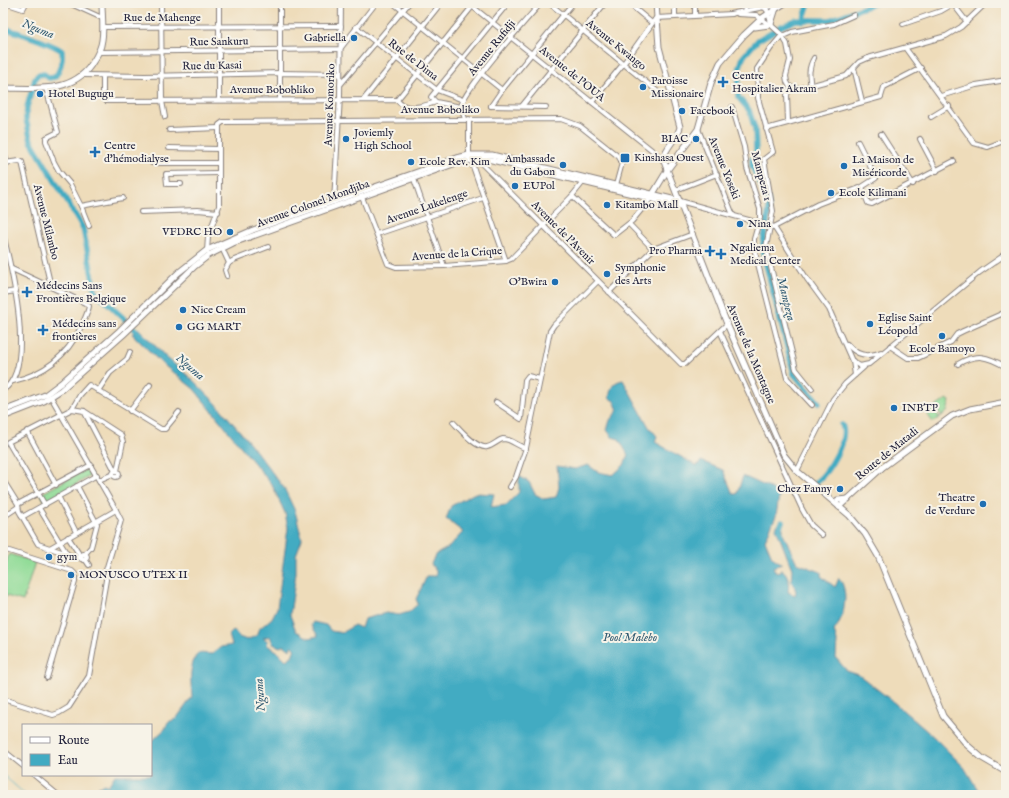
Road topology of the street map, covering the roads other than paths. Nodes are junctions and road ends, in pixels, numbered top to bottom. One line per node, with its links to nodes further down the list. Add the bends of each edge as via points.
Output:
1 (5, 3): 2 (street, via 23,9)
2 (26, 3)
3 (69, 3): 37 (street)
4 (102, 3): 37 (main road)
5 (161, 3): 49 (street)
6 (219, 3): 50 (street)
7 (280, 3): 45 (street)
8 (341, 3): 46 (street, Avenue Komoriko)
9 (376, 3): 51 (street)
10 (392, 3): 29 (street)
11 (409, 3): 29 (street)
12 (441, 3): 47 (street)
13 (468, 3): 26 (street, Avenue de l’OUA)
14 (508, 3): 40 (street)
15 (541, 3): 55 (street, Avenue Rufidji)
16 (549, 3): 33 (street, Avenue Kwango)
17 (573, 3): 33 (street)
18 (605, 3): 53 (street)
19 (628, 3): 42 (street)
20 (656, 3): 38 (main road)
21 (675, 3): 36 (street)
22 (695, 3): 34 (street)
23 (745, 3): 30 (street)
24 (784, 3): 27 (main road); 28 (main road)
25 (986, 3): 41 (street)
26 (473, 5): 40 (street, Avenue de l’OUA); 56 (street)
27 (764, 7): 30 (street); 31 (street)
28 (777, 7): 31 (main road); 44 (main road)
29 (403, 11): 47 (street); 57 (street)
30 (745, 11): 32 (street)
31 (768, 13): 39 (main road); 44 (street)
32 (730, 14): 34 (street); 39 (street, via 753,14)
33 (564, 15): 53 (street, Avenue Kwango); 64 (street)
34 (695, 15): 36 (street)
35 (854, 15): 54 (street, via 834,24)
36 (675, 16): 38 (street)
37 (102, 18): 48 (main road)
38 (656, 18): 42 (street); 89 (main road, via 658,47)
39 (762, 18): 44 (street); 52 (main road)
40 (492, 22): 55 (street, Avenue de l’OUA); 66 (street)
41 (967, 22): 43 (street, via 953,4 941,11); 59 (street, via 946,36)
42 (652, 23): 68 (street)
43 (903, 24)
44 (771, 25): 52 (main road, via 763,24); 54 (street)
45 (280, 26): 46 (street, Rue de Mahenge); 50 (street, Rue de Mahenge); 60 (street)
46 (341, 26): 58 (street, Avenue Komoriko)
47 (423, 26): 56 (street); 65 (street)
48 (103, 27): 49 (street, Rue de Mahenge); 62 (main road)
49 (161, 27): 50 (street, Rue de Mahenge); 63 (street)
50 (219, 27): 61 (street)
51 (356, 27): 57 (street, Rue de Dima); 58 (street)
52 (752, 28): 112 (main road, via 717,68)
53 (583, 31): 68 (street, Avenue Kwango); 71 (street)
54 (782, 35): 82 (street, via 790,56 786,80); 111 (street, via 757,69 758,94)
55 (512, 38): 64 (street, Avenue de l’OUA); 75 (street, Avenue Rufidji)
56 (443, 41): 66 (street); 73 (street)
57 (377, 43): 65 (street, Rue de Dima); 81 (street)
58 (340, 49): 60 (street, Rue Sankuru); 74 (street, Avenue Komoriko)
59 (906, 49): 69 (street, via 862,60); 70 (street)
60 (280, 50): 61 (street, Rue Sankuru); 72 (street)
61 (220, 51): 63 (street, Rue Sankuru); 77 (street)
62 (99, 52): 63 (street, Rue Sankuru); 76 (main road)
63 (162, 52): 79 (street)
64 (531, 54): 71 (street, Avenue de l’OUA); 87 (street)
65 (396, 58): 73 (street, Rue de Dima); 92 (street)
66 (463, 58): 75 (street); 86 (street)
67 (814, 58): 83 (street, via 809,72)
68 (624, 63): 89 (street, Avenue Kwango, via 663,96); 99 (street)
69 (854, 68): 83 (street, via 846,76); 97 (street)
70 (921, 68): 88 (street); 97 (street, via 884,87 881,97)
71 (552, 71): 99 (street, Avenue de l’OUA); 100 (street)
72 (280, 73): 74 (street, Rue du Kasai); 77 (street, Rue du Kasai); 90 (street)
73 (417, 73): 86 (street, Rue de Dima); 94 (street)
74 (340, 74): 81 (street, Avenue Komoriko)
75 (483, 74): 87 (street); 95 (street, Avenue Rufidji)
76 (84, 75): 78 (street, Rue du Kasai); 85 (main road, via 61,86)
77 (220, 75): 79 (street, Rue du Kasai); 93 (street)
78 (103, 76): 79 (street, Rue du Kasai); 96 (street, Avenue Bobobliko, via 104,100)
79 (162, 76): 96 (street)
80 (1006, 80): 88 (street, via 976,85)
81 (340, 86): 91 (street, Avenue Komoriko)
82 (790, 87): 83 (street); 109 (street)
83 (811, 87)
84 (3, 88): 85 (main road)
85 (46, 88): 145 (street, via 58,132 46,138 46,141 59,171 70,184)
86 (437, 90): 95 (street, Rue de Dima); 98 (street, via 431,97)
87 (502, 90): 100 (street, via 491,106)
88 (941, 96): 101 (street)
89 (673, 98): 122 (main road, via 679,130)
90 (280, 99): 91 (street, Avenue Bobobliko); 93 (street, Avenue Bobobliko)
91 (340, 99): 92 (street, Avenue Bobobliko); 108 (street, Avenue Komoriko)
92 (364, 99): 94 (street, Avenue Bobobliko)
93 (219, 100): 96 (street, Avenue Bobobliko)
94 (397, 100): 98 (street, Avenue Bobobliko, via 404,106 420,107)
95 (462, 100): 102 (street)
96 (162, 101): 105 (street)
97 (862, 101): 109 (street)
98 (436, 102): 102 (street, Avenue Bobobliko)
99 (592, 102): 122 (street, Avenue de l’OUA)
100 (522, 106): 103 (street)
101 (948, 106): 106 (street); 116 (street, via 974,143 988,147)
102 (461, 107): 107 (street)
103 (546, 107)
104 (732, 107): 150 (street, Mampeza 1, via 760,209)
105 (165, 117)
106 (931, 117)
107 (467, 119): 108 (street, Avenue Boboliko); 121 (street); 135 (street, Avenue Boboliko, via 556,118 577,124 621,159)
108 (339, 120): 110 (street, Avenue Boboliko, via 220,123); 143 (street, Avenue Komoriko)
109 (788, 121): 111 (street)
110 (219, 128): 113 (street); 120 (street)
111 (766, 128): 152 (street, via 773,152 764,160 773,211)
112 (698, 129): 127 (main road); 130 (street, Avenue Yoseki)
113 (169, 130)
114 (880, 134): 134 (street)
115 (920, 139): 128 (street)
116 (1006, 140)
117 (858, 142): 136 (street, via 876,178)
118 (169, 148): 120 (street)
119 (3, 149): 124 (street)
120 (219, 149): 126 (street)
121 (473, 157): 131 (main road, Avenue Colonel Mondjiba); 132 (main road, Avenue Colonel Mondjiba, via 492,155); 142 (street); 143 (main road, Avenue Colonel Mondjiba); 154 (street, Avenue de l'Avenir)
122 (664, 159): 127 (main road, Avenue de la Montagne)
123 (954, 162): 128 (street)
124 (5, 163): 171 (street, Avenue Milambo, via 22,162)
125 (152, 163): 126 (street)
126 (219, 163): 129 (street)
127 (668, 169): 137 (main road, Avenue de la Montagne); 139 (main road)
128 (937, 171): 134 (street)
129 (219, 173): 133 (street, via 166,174 167,184); 147 (street)
130 (717, 174): 137 (street); 148 (street, Avenue Yoseki)
131 (414, 179): 140 (main road, Avenue Colonel Mondjiba); 149 (street)
132 (584, 180): 135 (main road, Avenue Colonel Mondjiba); 138 (street, Avenue de la Crique); 139 (main road, Avenue Colonel Mondjiba)
133 (181, 184)
134 (913, 184): 136 (street, via 872,204 868,202)
135 (616, 185): 139 (main road, Avenue Colonel Mondjiba)
136 (862, 187): 152 (street)
137 (676, 190): 144 (main road, Avenue de la Montagne)
138 (572, 196): 151 (street, via 613,235); 154 (street, Avenue de la Crique)
139 (652, 196): 144 (main road, Avenue Colonel Mondjiba); 151 (street, via 644,209)
140 (362, 197): 143 (main road, Avenue Colonel Mondjiba); 156 (street)
141 (123, 198): 145 (street)
142 (483, 198): 149 (street, Avenue Lukelenge); 164 (street)
143 (335, 204): 160 (main road, Avenue Colonel Mondjiba); 162 (main road, Avenue Colonel Mondjiba, via 223,241)
144 (681, 204): 148 (street); 157 (main road, Avenue de la Montagne)
145 (81, 206): 153 (street)
146 (141, 212): 147 (street)
147 (218, 212): 162 (street, via 208,237)
148 (733, 215): 150 (street)
149 (427, 216): 156 (street, Avenue Lukelenge); 167 (street)
150 (760, 222): 152 (street); 195 (street, Mampeza 1, via 754,239 754,248 779,350 787,378)
151 (629, 224): 161 (street)
152 (771, 225): 178 (street, via 823,299); 189 (street, via 766,247 795,365 798,373)
153 (89, 226)
154 (542, 226): 164 (street, Avenue de la Crique, via 515,256); 170 (street, Avenue de l'Avenir)
155 (3, 234): 158 (street)
156 (377, 234): 167 (street, Avenue de la Crique, via 386,260 396,267)
157 (693, 234): 161 (street); 176 (main road, Avenue de la Montagne)
158 (4, 241): 168 (street)
159 (268, 247): 166 (street)
160 (222, 248): 162 (main road, Avenue Colonel Mondjiba); 166 (street)
161 (653, 248): 173 (street)
162 (208, 252): 192 (main road, Avenue Colonel Mondjiba, via 140,320); 197 (main road, Avenue Colonel Mondjiba, via 178,273 51,392)
163 (1004, 255): 165 (street); 179 (street)
164 (506, 261): 167 (street, Avenue de la Crique)
165 (1006, 262)
166 (229, 263): 169 (street, via 225,270)
167 (444, 266)
168 (12, 269): 171 (street); 172 (street)
169 (227, 276)
170 (598, 281): 173 (street, Avenue de l'Avenir); 186 (street, via 550,331)
171 (51, 287): 187 (street, via 88,304 88,312 63,356 31,376)
172 (16, 291): 174 (street); 187 (street, via 20,354)
173 (609, 292): 177 (street, Avenue de l'Avenir, via 682,365)
174 (3, 293)
175 (1006, 312): 179 (street, via 957,334 951,342 918,358 908,358)
176 (728, 324): 177 (street, Avenue de l'Avenir); 207 (main road, Avenue de la Montagne, via 784,455)
177 (720, 331): 229 (street, via 802,509 811,525)
178 (843, 339): 179 (street, via 860,354 872,355); 181 (street)
179 (889, 348): 183 (street)
180 (130, 352): 191 (street, via 127,359 116,367)
181 (852, 361): 183 (street, via 858,366); 185 (street)
182 (958, 364): 184 (street, via 979,356)
183 (864, 366): 185 (street)
184 (1006, 367)
185 (855, 375): 207 (street, via 833,398)
186 (540, 379): 193 (street, via 528,376 525,380 521,419); 205 (street)
187 (13, 381): 190 (street)
188 (150, 385): 199 (street)
189 (812, 389)
190 (3, 390)
191 (98, 391): 196 (street, via 89,385 80,394); 199 (street)
192 (51, 397): 201 (street); 202 (main road, Avenue Colonel Mondjiba)
193 (496, 402)
194 (1006, 402): 218 (main road, Route de Matadi, via 970,409 952,416 883,467)
195 (812, 405)
196 (72, 409): 198 (street); 201 (street)
197 (3, 411)
198 (84, 411): 208 (street); 208 (street, via 121,436 123,442)
199 (130, 411): 200 (street, via 153,426 165,429)
200 (179, 412)
201 (61, 414): 204 (street); 206 (street)
202 (3, 417)
203 (453, 422): 205 (street, via 481,447 487,447 502,439)
204 (27, 431): 212 (street); 215 (street, via 8,442)
205 (526, 448): 214 (street)
206 (91, 465): 209 (street); 212 (street)
207 (797, 471): 216 (main road, Avenue de la Montagne)
208 (115, 472): 211 (street)
209 (96, 475): 211 (street); 213 (street)
210 (3, 480): 221 (street)
211 (100, 480): 224 (street)
212 (56, 485): 215 (street)
213 (77, 486): 217 (street); 227 (street)
214 (510, 487)
215 (39, 494): 220 (street); 221 (street)
216 (824, 494): 219 (main road, Avenue de la Montagne); 222 (main road, Avenue de la Montagne)
217 (58, 496): 220 (street); 228 (street)
218 (848, 498): 219 (main road); 222 (main road)
219 (838, 500): 222 (main road, Avenue de la Montagne)
220 (45, 505): 223 (street)
221 (18, 506): 225 (street); 226 (street)
222 (841, 506): 241 (main road, via 865,534 878,556 943,716 967,745 982,758)
223 (39, 508): 226 (street); 231 (street)
224 (116, 510): 227 (street); 238 (street, via 121,520 106,570 89,676 85,684 69,707 53,715)
225 (3, 517)
226 (22, 517): 233 (street, via 38,544)
227 (96, 521): 228 (street); 235 (street, via 97,528 91,547 85,554 87,557)
228 (76, 532): 230 (street)
229 (822, 535)
230 (68, 537): 231 (street); 235 (street)
231 (59, 542): 233 (street); 234 (street)
232 (3, 549): 237 (street, via 75,574 76,582)
233 (48, 549): 234 (street)
234 (67, 554): 235 (street)
235 (83, 558): 236 (street)
236 (88, 565)
237 (47, 678)
238 (3, 699)
239 (3, 750): 240 (street)
240 (22, 765)
241 (1006, 772)
242 (35, 776): 243 (street)
243 (58, 795)

